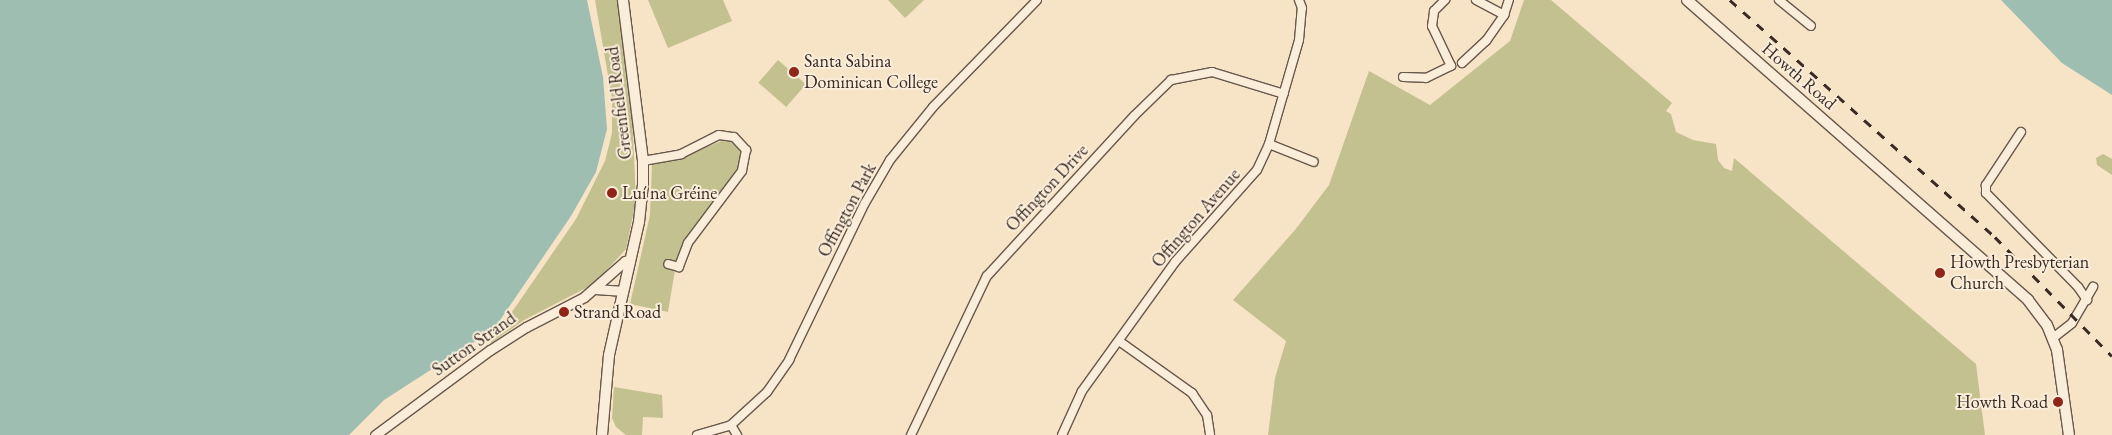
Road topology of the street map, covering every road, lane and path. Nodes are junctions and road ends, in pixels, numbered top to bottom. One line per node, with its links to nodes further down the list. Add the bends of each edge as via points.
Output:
1 (623, 0): 16 (main road, Greenfield Road)
2 (1037, 0): 26 (street, Offington Park, via 933,107 890,160 865,203 789,360 768,392)
3 (1299, 0): 13 (street, Offington Avenue, via 1302,8 1298,40)
4 (1444, 0): 12 (street, via 1434,12 1432,26 1450,66 1426,78)
5 (1476, 0): 9 (street)
6 (1509, 0): 9 (street)
7 (1687, 0): 24 (main road, Howth Road, via 1988,262 2028,300)
8 (1779, 0): 10 (street)
9 (1504, 15): 11 (street, via 1486,42)
10 (1811, 26)
11 (1462, 63)
12 (1404, 77)
13 (1284, 94): 15 (street, Offington Avenue); 31 (street, Offington Drive, via 1212,72 1171,80 987,276)
14 (2021, 132): 23 (street, via 1986,185 1986,193)
15 (1269, 144): 17 (street); 25 (street, Offington Avenue, via 1257,170 1175,262)
16 (643, 162): 18 (main road, Greenfield Road, via 642,203); 19 (street, via 681,154 719,135 734,137 746,150 742,171 688,243 679,267)
17 (1314, 162)
18 (630, 261): 21 (street, Sutton Strand, via 625,261); 22 (main road, Greenfield Road)
19 (668, 264)
20 (2093, 287): 23 (street)
21 (596, 289): 22 (street); 27 (street, Sutton Strand, via 490,350)
22 (623, 291): 28 (main road, Greenfield Road, via 609,355)
23 (2087, 300): 24 (street, via 2064,332)
24 (2053, 338): 34 (main road, Howth Road)
25 (1119, 342): 32 (street, Offington Avenue, via 1082,391); 33 (street, via 1192,392 1207,415)
26 (731, 425): 29 (street, Offington Park); 30 (street)
27 (375, 435)
28 (602, 435)
29 (697, 435)
30 (737, 435)
31 (911, 435)
32 (1062, 435)
33 (1210, 435)
34 (2069, 435)

